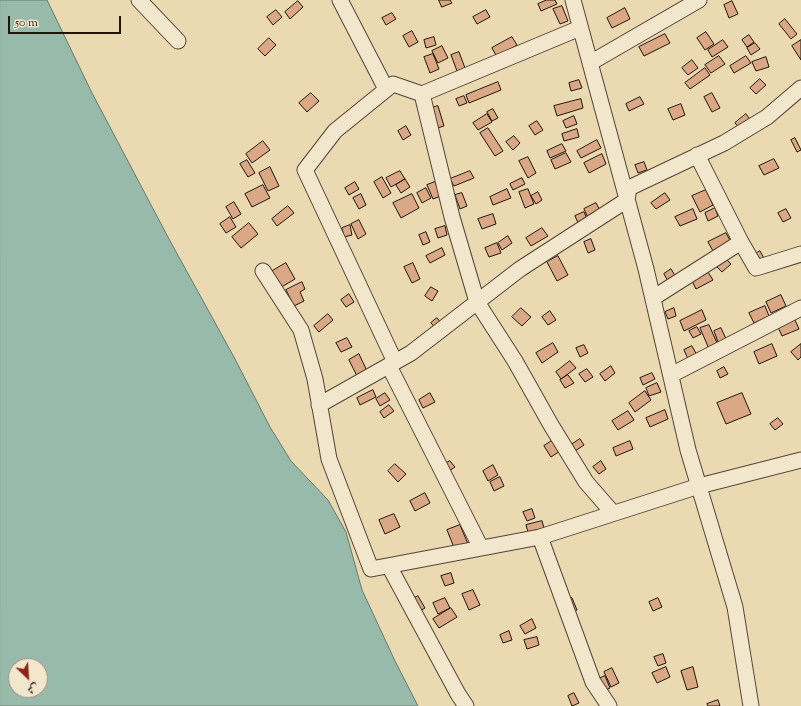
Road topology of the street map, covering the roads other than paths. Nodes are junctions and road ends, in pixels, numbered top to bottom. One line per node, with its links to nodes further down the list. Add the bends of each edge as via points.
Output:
1 (140, 0): 6 (street)
2 (340, 0): 9 (street)
3 (573, 0): 5 (street)
4 (698, 0): 7 (street)
5 (580, 28): 7 (street); 10 (street)
6 (178, 41)
7 (590, 63): 12 (street)
8 (801, 88): 11 (street, via 767,117)
9 (386, 90): 10 (street, via 393,84); 19 (street, via 335,131 305,170)
10 (422, 94): 17 (street, via 452,217)
11 (697, 156): 12 (street, via 629,188); 13 (street)
12 (627, 200): 16 (street); 17 (street, via 520,269)
13 (741, 242): 14 (street, via 756,268); 16 (street)
14 (801, 254)
15 (263, 271): 21 (street, via 301,330 315,379)
16 (653, 298): 20 (street)
17 (477, 302): 19 (street, via 411,353); 24 (street, via 586,482)
18 (801, 308): 20 (street)
19 (392, 364): 21 (street); 26 (street)
20 (671, 375): 23 (street)
21 (319, 405): 27 (street, via 329,460 371,569)
22 (801, 460): 23 (street)
23 (699, 486): 24 (street); 30 (street, via 735,607)
24 (613, 513): 25 (street)
25 (540, 537): 26 (street); 29 (street, via 592,682)
26 (481, 548): 27 (street)
27 (389, 566): 28 (street)
28 (466, 706)
29 (608, 706)
30 (751, 706)

